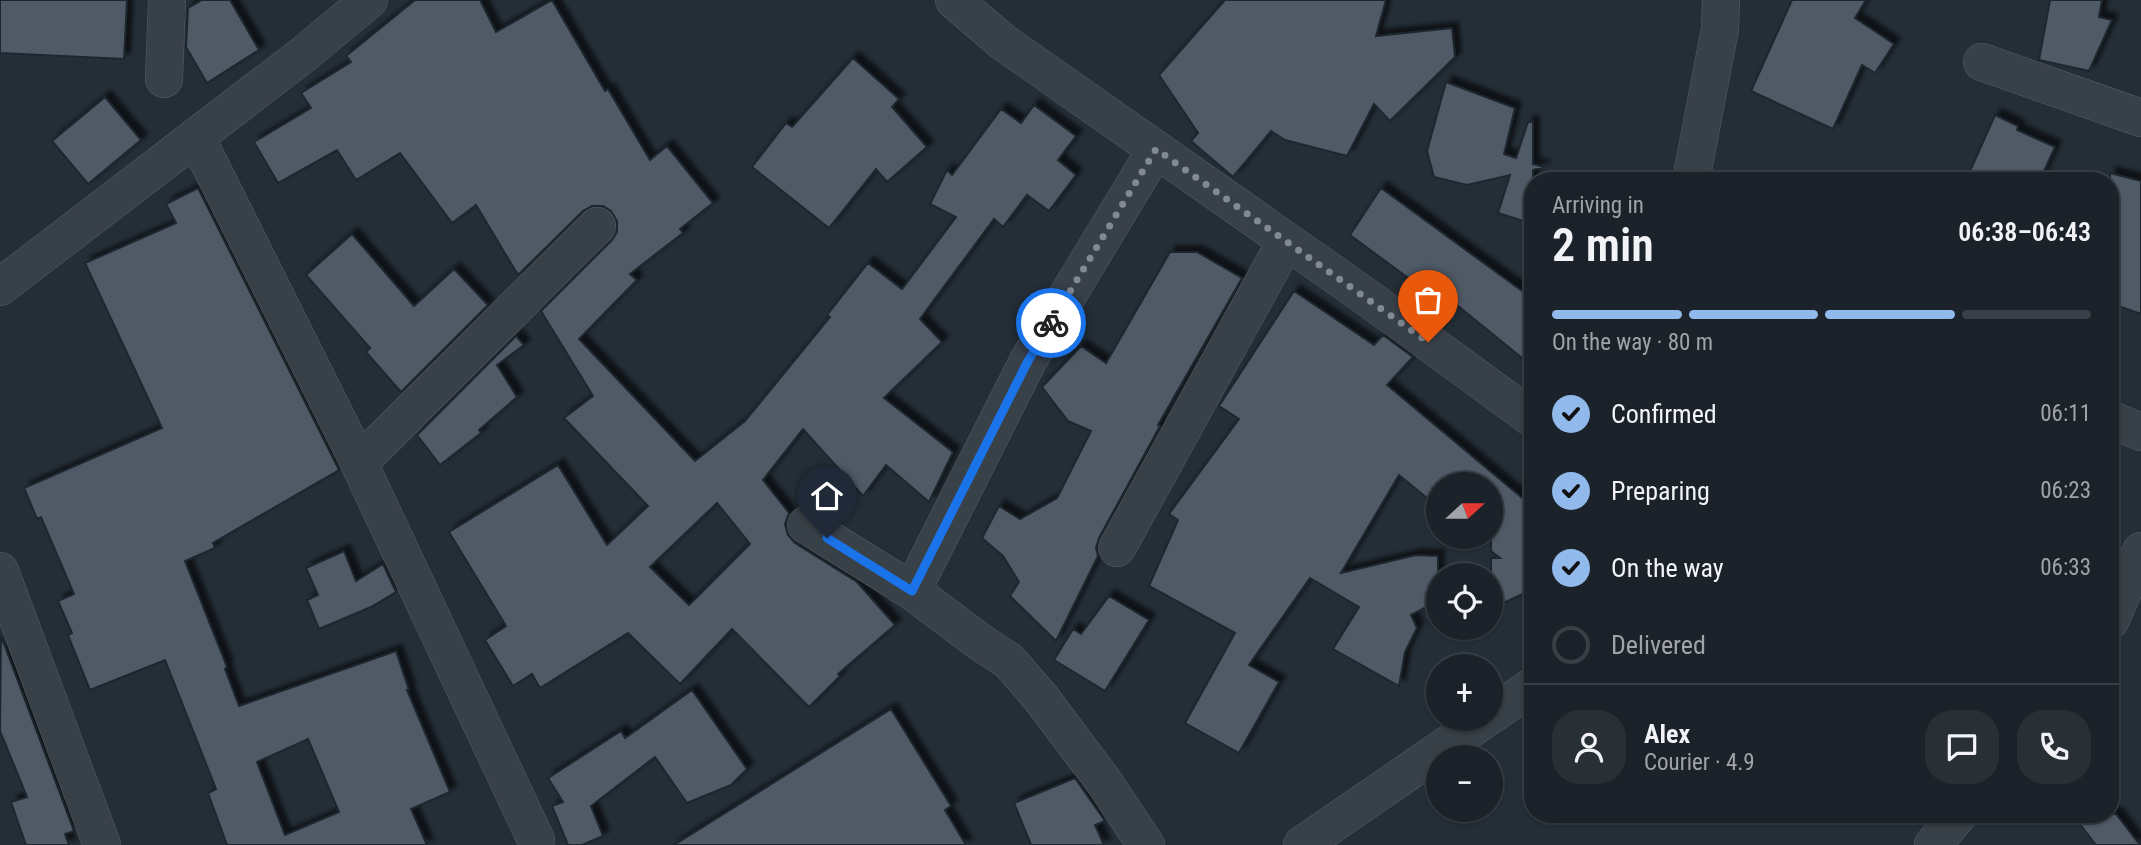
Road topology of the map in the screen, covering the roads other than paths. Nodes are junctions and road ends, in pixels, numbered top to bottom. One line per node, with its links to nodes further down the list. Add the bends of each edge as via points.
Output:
1 (167, 0): 6 (street)
2 (369, 0): 8 (street)
3 (954, 0): 9 (street, via 1003,42)
4 (1721, 0): 10 (street, via 1720,29)
5 (1982, 62): 7 (street)
6 (164, 79)
7 (2141, 118)
8 (196, 137): 13 (street); 17 (street)
9 (1156, 149): 12 (street); 22 (street, via 1028,361)
10 (1693, 172)
11 (597, 226): 17 (street)
12 (1286, 241): 14 (street); 19 (street)
13 (0, 287)
14 (1524, 413)
15 (2119, 423): 16 (street)
16 (2141, 432)
17 (359, 463): 28 (street)
18 (806, 525): 22 (street)
19 (1116, 548)
20 (2141, 551): 23 (street)
21 (0, 570): 29 (street)
22 (912, 591): 30 (street, via 1009,661 1097,772)
23 (2119, 601)
24 (1524, 692): 25 (street)
25 (1503, 707)
26 (1468, 731): 31 (street)
27 (1951, 823): 32 (street)
28 (536, 840)
29 (102, 845)
30 (1146, 845)
31 (1302, 845)
32 (1933, 845)

